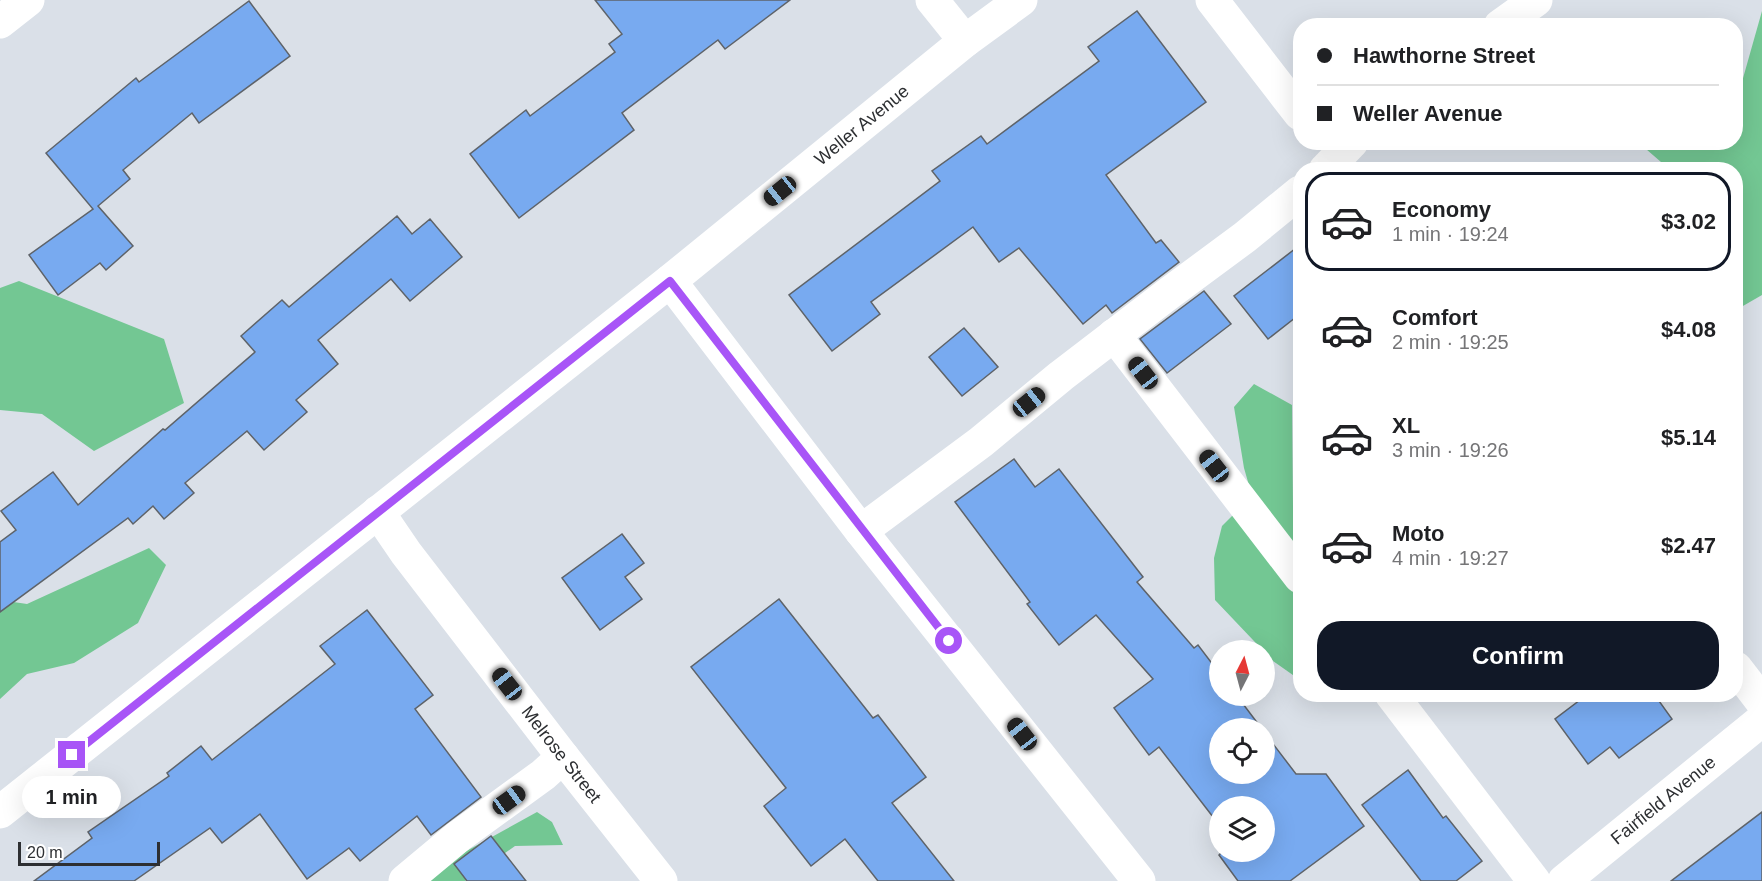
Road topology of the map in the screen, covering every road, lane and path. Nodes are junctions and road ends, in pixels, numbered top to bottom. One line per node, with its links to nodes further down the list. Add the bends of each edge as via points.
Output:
1 (28, 0): 7 (street)
2 (932, 0): 8 (street)
3 (1021, 0): 8 (street, Weller Avenue)
4 (1212, 0): 9 (street)
5 (1536, 0): 6 (street)
6 (1511, 18)
7 (0, 22)
8 (965, 41): 11 (street, Weller Avenue)
9 (1293, 105)
10 (1293, 198): 12 (street)
11 (670, 281): 13 (street, Weller Avenue); 14 (street)
12 (1114, 335): 14 (street, via 981,442); 15 (street)
13 (378, 512): 20 (street, Melrose Street); 21 (street, Weller Avenue)
14 (861, 531): 24 (street)
15 (1293, 568)
16 (1743, 677): 18 (street)
17 (1397, 702): 25 (street)
18 (1762, 702)
19 (1762, 720): 26 (street, Fairfield Avenue)
20 (562, 757): 22 (street); 23 (street, Melrose Street)
21 (0, 812)
22 (405, 881)
23 (661, 881)
24 (1139, 881)
25 (1534, 881)
26 (1564, 881)

